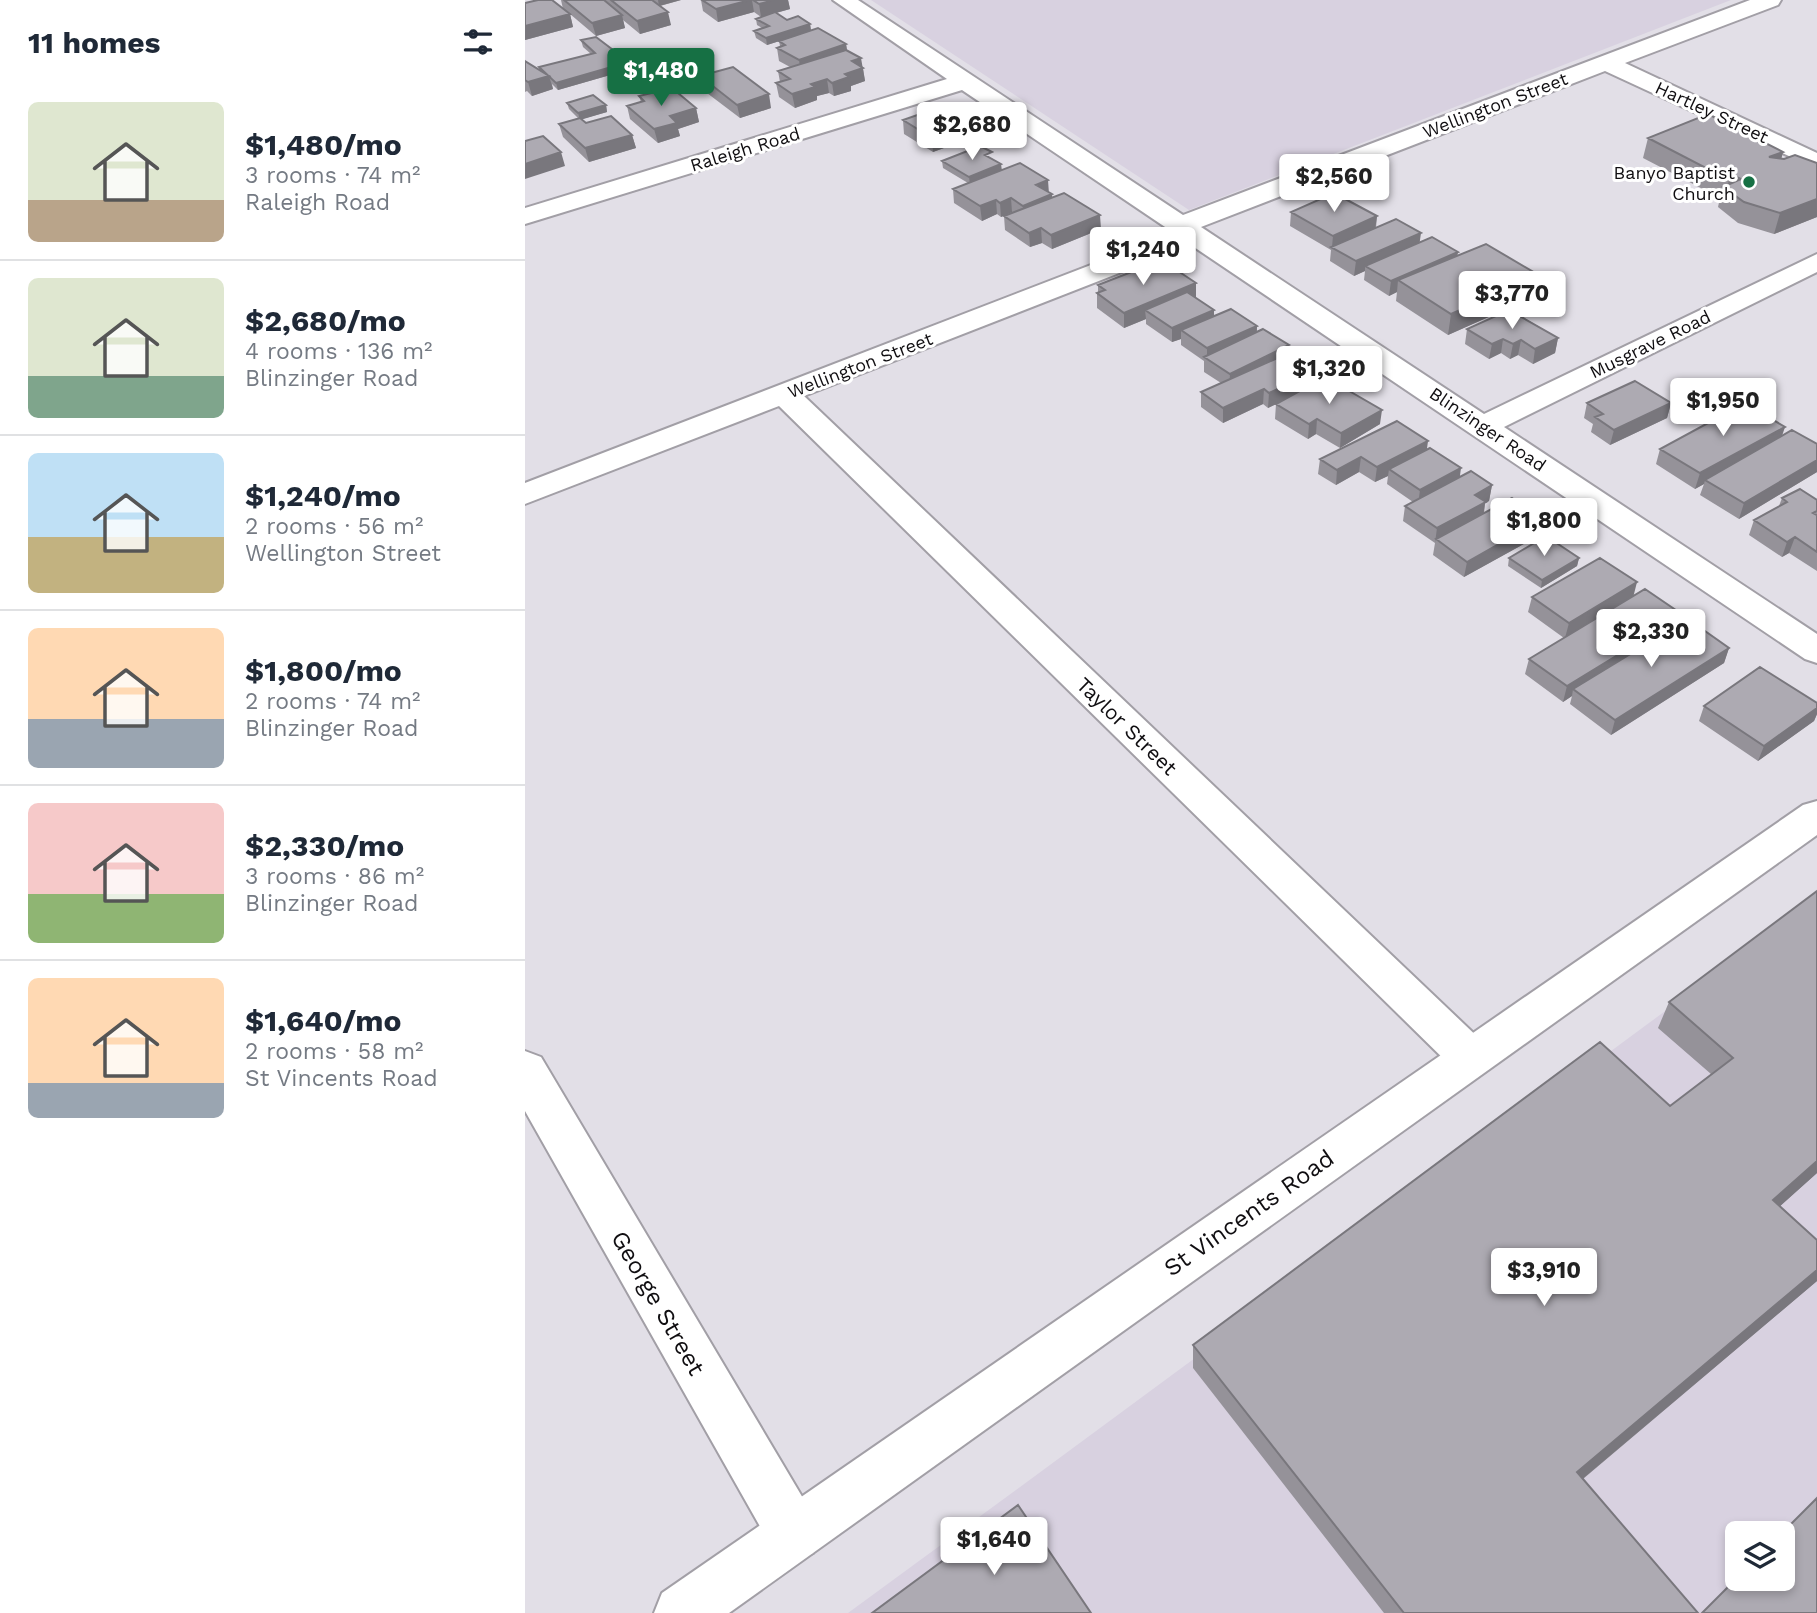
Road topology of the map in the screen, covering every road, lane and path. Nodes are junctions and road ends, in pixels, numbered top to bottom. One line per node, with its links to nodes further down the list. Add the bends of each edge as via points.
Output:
1 (844, 0): 4 (street, Blinzinger Road)
2 (1770, 0): 3 (street, Wellington Street)
3 (1607, 63): 5 (street, Hartley Street); 7 (street, Wellington Street)
4 (966, 81): 6 (street, Raleigh Road); 7 (street, Blinzinger Road)
5 (1817, 162)
6 (525, 216)
7 (1188, 230): 9 (street, Wellington Street); 10 (street, Blinzinger Road)
8 (1817, 262): 10 (street, Musgrave Road)
9 (784, 394): 11 (street, Wellington Street); 14 (street, Taylor Street)
10 (1483, 426): 12 (street, Blinzinger Road)
11 (525, 494)
12 (1817, 651)
13 (1817, 815): 14 (street, St Vincents Road)
14 (1470, 1058): 16 (street, St Vincents Road)
15 (525, 1070): 16 (street, George Street)
16 (793, 1534): 17 (street, St Vincents Road)
17 (682, 1613)

